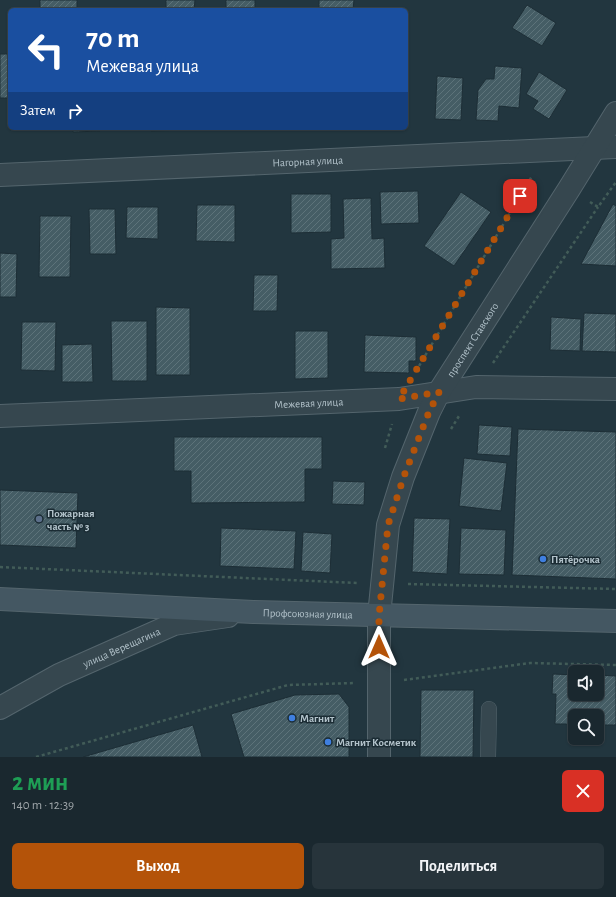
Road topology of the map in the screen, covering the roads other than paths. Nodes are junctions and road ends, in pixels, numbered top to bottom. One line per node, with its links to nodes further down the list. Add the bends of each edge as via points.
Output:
1 (616, 113): 2 (street, проспект Ставского)
2 (594, 147): 3 (street, Нагорная улица); 4 (street, Нагорная улица); 6 (street, проспект Ставского)
3 (616, 147)
4 (0, 175)
5 (616, 389): 6 (street, Межевая улица, via 476,387)
6 (439, 392): 7 (street, Межевая улица, via 399,399); 10 (street, проспект Ставского, via 404,476 388,525)
7 (0, 416)
8 (0, 599): 9 (main road, Профсоюзная улица)
9 (253, 612): 10 (main road, Профсоюзная улица); 12 (street, улица Верещагина, via 174,624 59,675)
10 (379, 616): 11 (main road, Профсоюзная улица); 14 (street, проспект Ставского)
11 (616, 620)
12 (0, 708)
13 (489, 709): 15 (lane)
14 (379, 757)
15 (488, 757)

